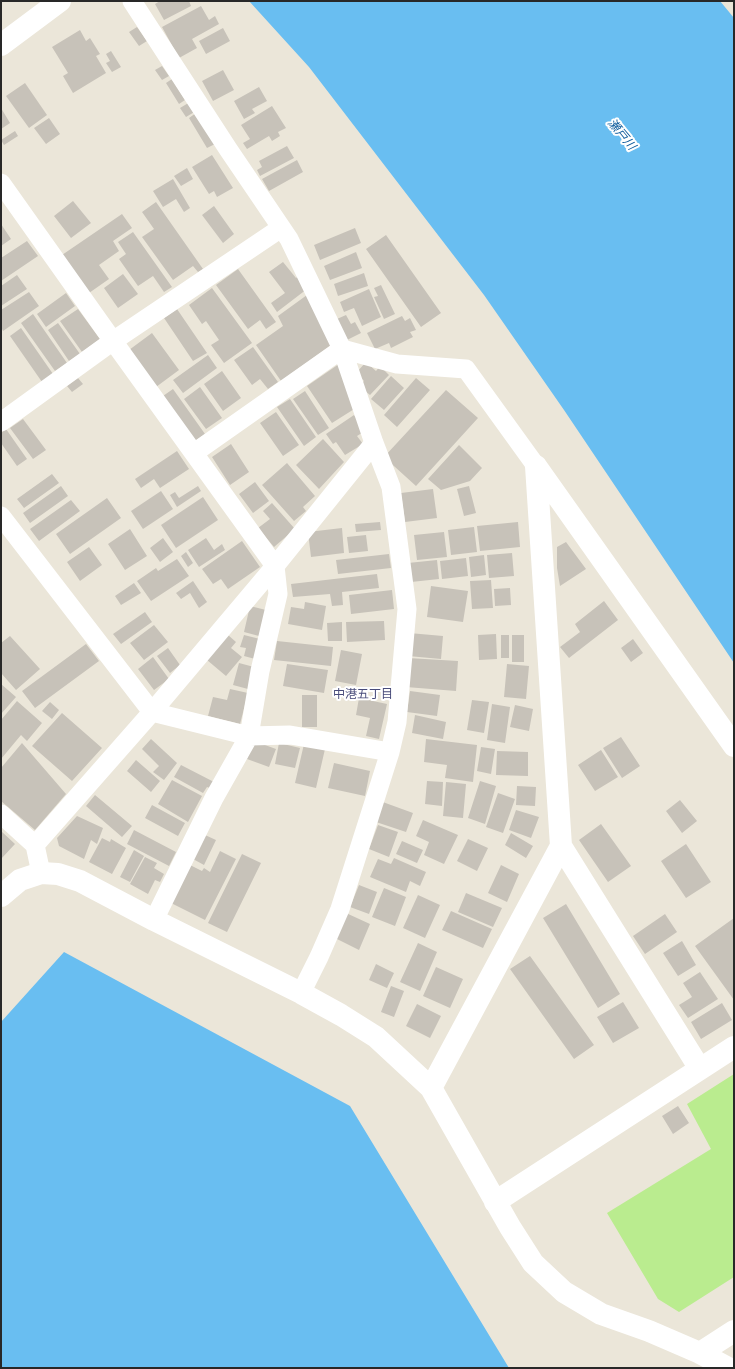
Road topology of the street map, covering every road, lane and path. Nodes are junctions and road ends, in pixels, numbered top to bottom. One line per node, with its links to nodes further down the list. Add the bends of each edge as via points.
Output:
1 (60, 1): 3 (street)
2 (132, 1): 5 (street)
3 (1, 45)
4 (1, 183): 6 (street)
5 (281, 228): 6 (street); 7 (street, via 289,239)
6 (113, 341): 8 (street); 10 (street)
7 (342, 349): 9 (street); 10 (street); 11 (street, via 397,364 466,369)
8 (1, 422)
9 (374, 443): 13 (street); 17 (street, via 391,487 407,609 397,722)
10 (194, 453): 13 (street)
11 (536, 466): 16 (street); 20 (street)
12 (1, 516): 14 (street)
13 (275, 566): 14 (street); 15 (street, via 278,594 260,670)
14 (152, 712): 15 (street); 19 (street)
15 (249, 736): 17 (street, via 290,735); 23 (street, via 214,798)
16 (734, 746)
17 (390, 752): 24 (street, via 340,909)
18 (1, 814): 19 (street)
19 (35, 844): 21 (street)
20 (561, 846): 26 (street); 27 (street)
21 (41, 873): 22 (street, via 20,880); 23 (street, via 58,874 80,881)
22 (1, 896)
23 (154, 920): 24 (street)
24 (301, 993): 27 (street, via 376,1037)
25 (734, 1047): 26 (street)
26 (700, 1069): 28 (street)
27 (431, 1088): 28 (street)
28 (495, 1202): 30 (street, via 533,1263 564,1292 602,1314)
29 (734, 1331): 30 (street)
30 (700, 1352): 31 (street)
31 (728, 1368)

